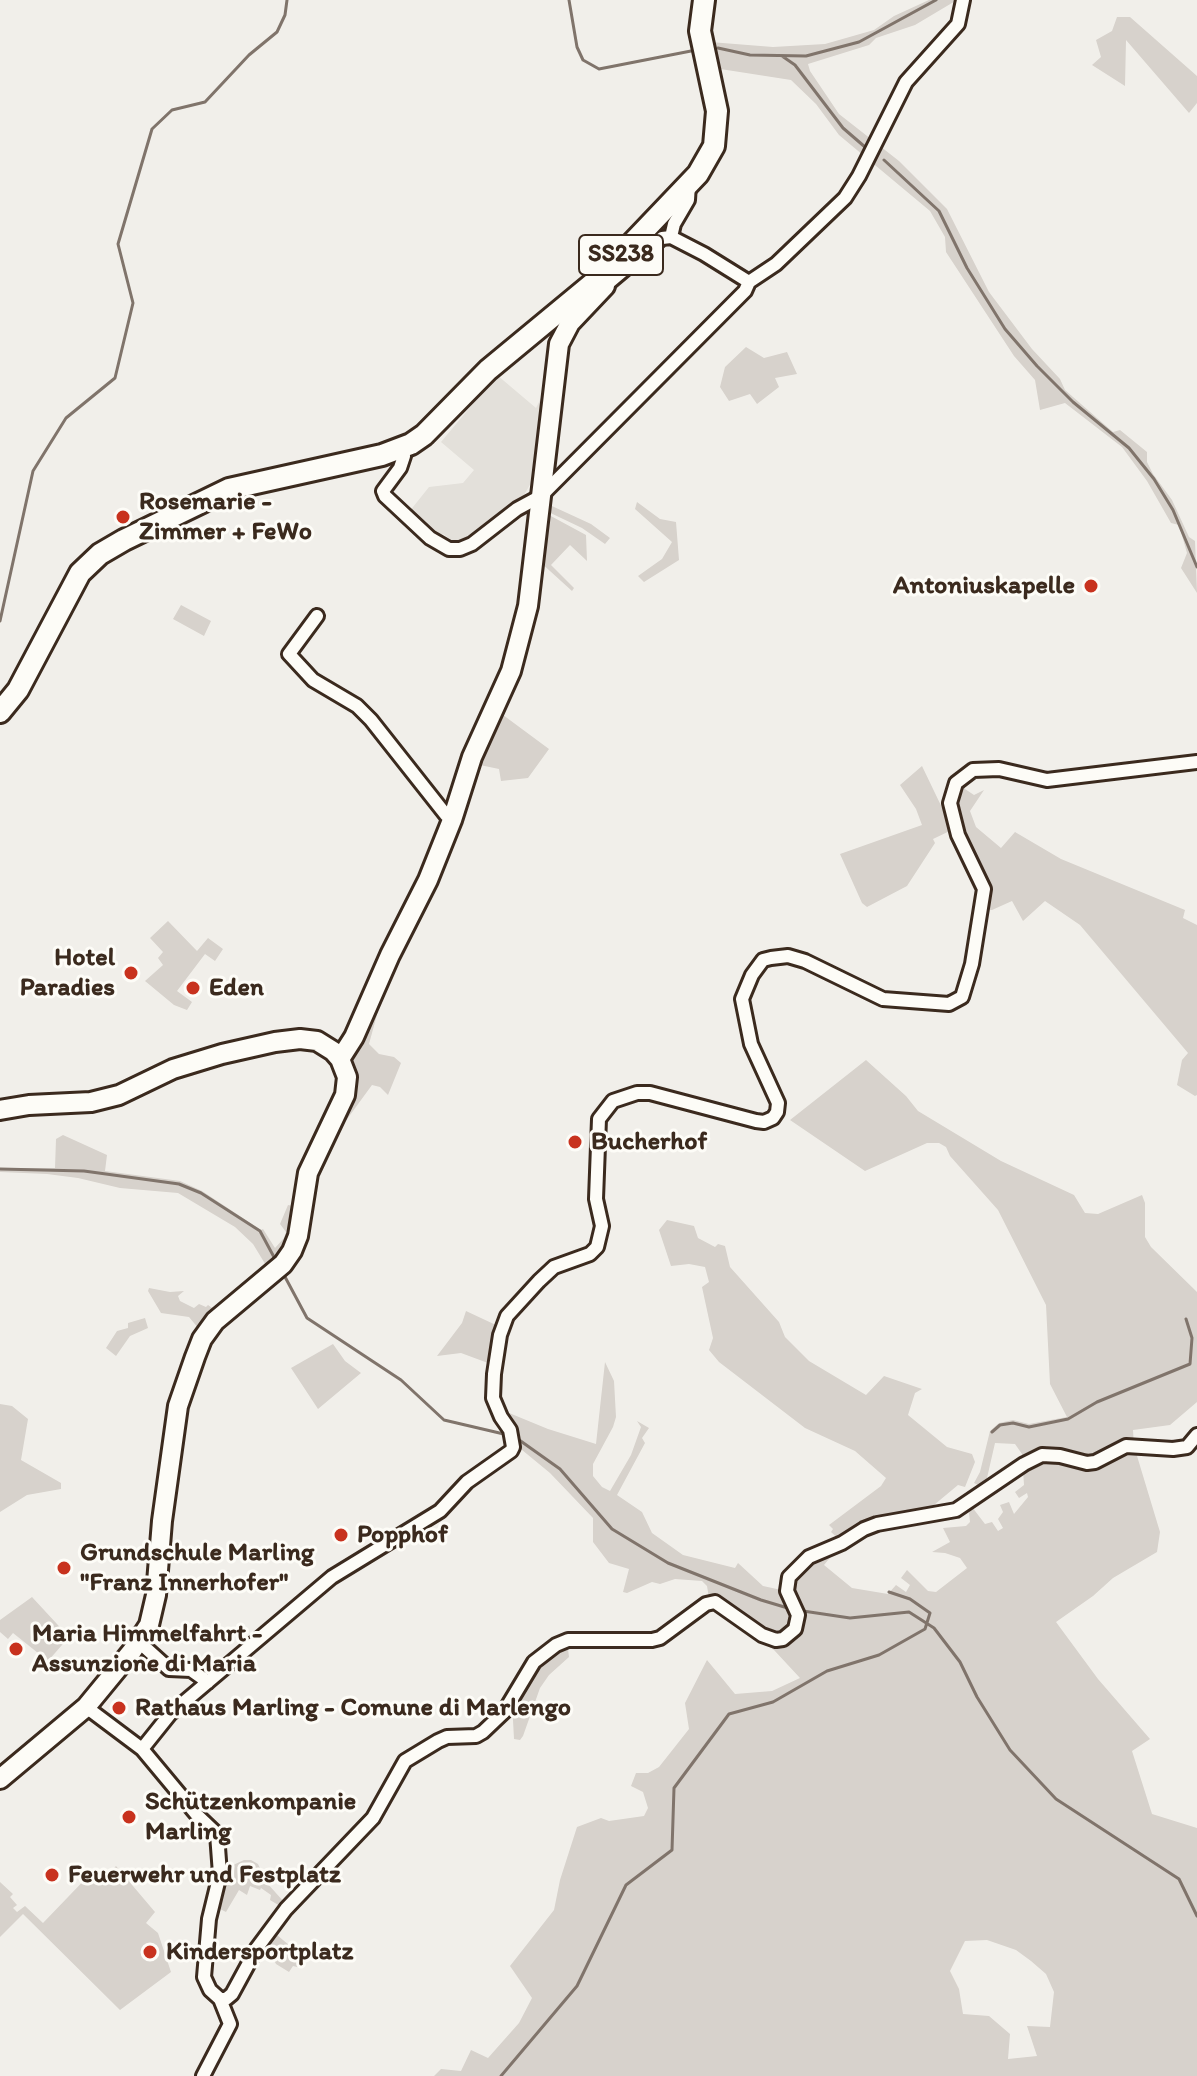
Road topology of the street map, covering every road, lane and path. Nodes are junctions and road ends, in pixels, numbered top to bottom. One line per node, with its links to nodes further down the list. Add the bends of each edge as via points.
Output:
1 (704, 0): 3 (main road, SS238, via 700,31 717,130 707,160)
2 (963, 0): 6 (street, via 958,24 906,82 845,198 776,264)
3 (689, 184): 4 (street, via 691,192); 5 (main road, SS238)
4 (671, 237): 5 (street, via 662,238); 6 (street)
5 (602, 282): 7 (main road, SS238, via 488,370 424,435); 8 (street, via 559,344)
6 (749, 282): 8 (street)
7 (402, 448): 8 (street, via 400,468 383,491 385,496 449,549 472,544); 10 (main road, SS238, via 229,489 100,554 80,573 18,690)
8 (541, 496): 12 (street, via 523,631)
9 (317, 616): 12 (street, via 289,654 313,680 371,720)
10 (0, 712)
11 (1197, 762): 17 (street, via 1047,780 999,769 973,770 956,783 950,803 958,835 984,889 962,997 949,1004 883,999 805,961 788,956 763,960 742,999 751,1044 778,1103 773,1118 756,1121 650,1093 621,1096 606,1107 599,1119 596,1199 602,1226 597,1247 554,1267 507,1316 500,1335 493,1398 512,1435 511,1451 467,1482 440,1511 332,1577)
12 (452, 820): 13 (street, via 362,1014)
13 (336, 1055): 14 (street, via 317,1041 275,1042 173,1069 91,1102); 16 (street, via 347,1089 308,1173 292,1251 215,1321 202,1339 178,1406 154,1605)
14 (0, 1110)
15 (1197, 1435): 21 (street, via 1180,1449 1126,1446 1095,1462 1042,1455 956,1510 864,1529 809,1557 789,1577 787,1591 798,1615 795,1629 783,1639 762,1635 715,1602 660,1638 568,1640 556,1645 534,1662 504,1712 483,1732 447,1737 405,1761 373,1818 290,1904 232,1994)
16 (138, 1641): 17 (street, via 169,1669 191,1670); 18 (street)
17 (208, 1682): 19 (street, via 170,1714)
18 (86, 1707): 19 (street); 20 (street)
19 (142, 1749): 21 (street, via 217,1834 220,1874 204,1977)
20 (0, 1779)
21 (220, 1999): 22 (street, via 229,2029)
22 (203, 2076)

